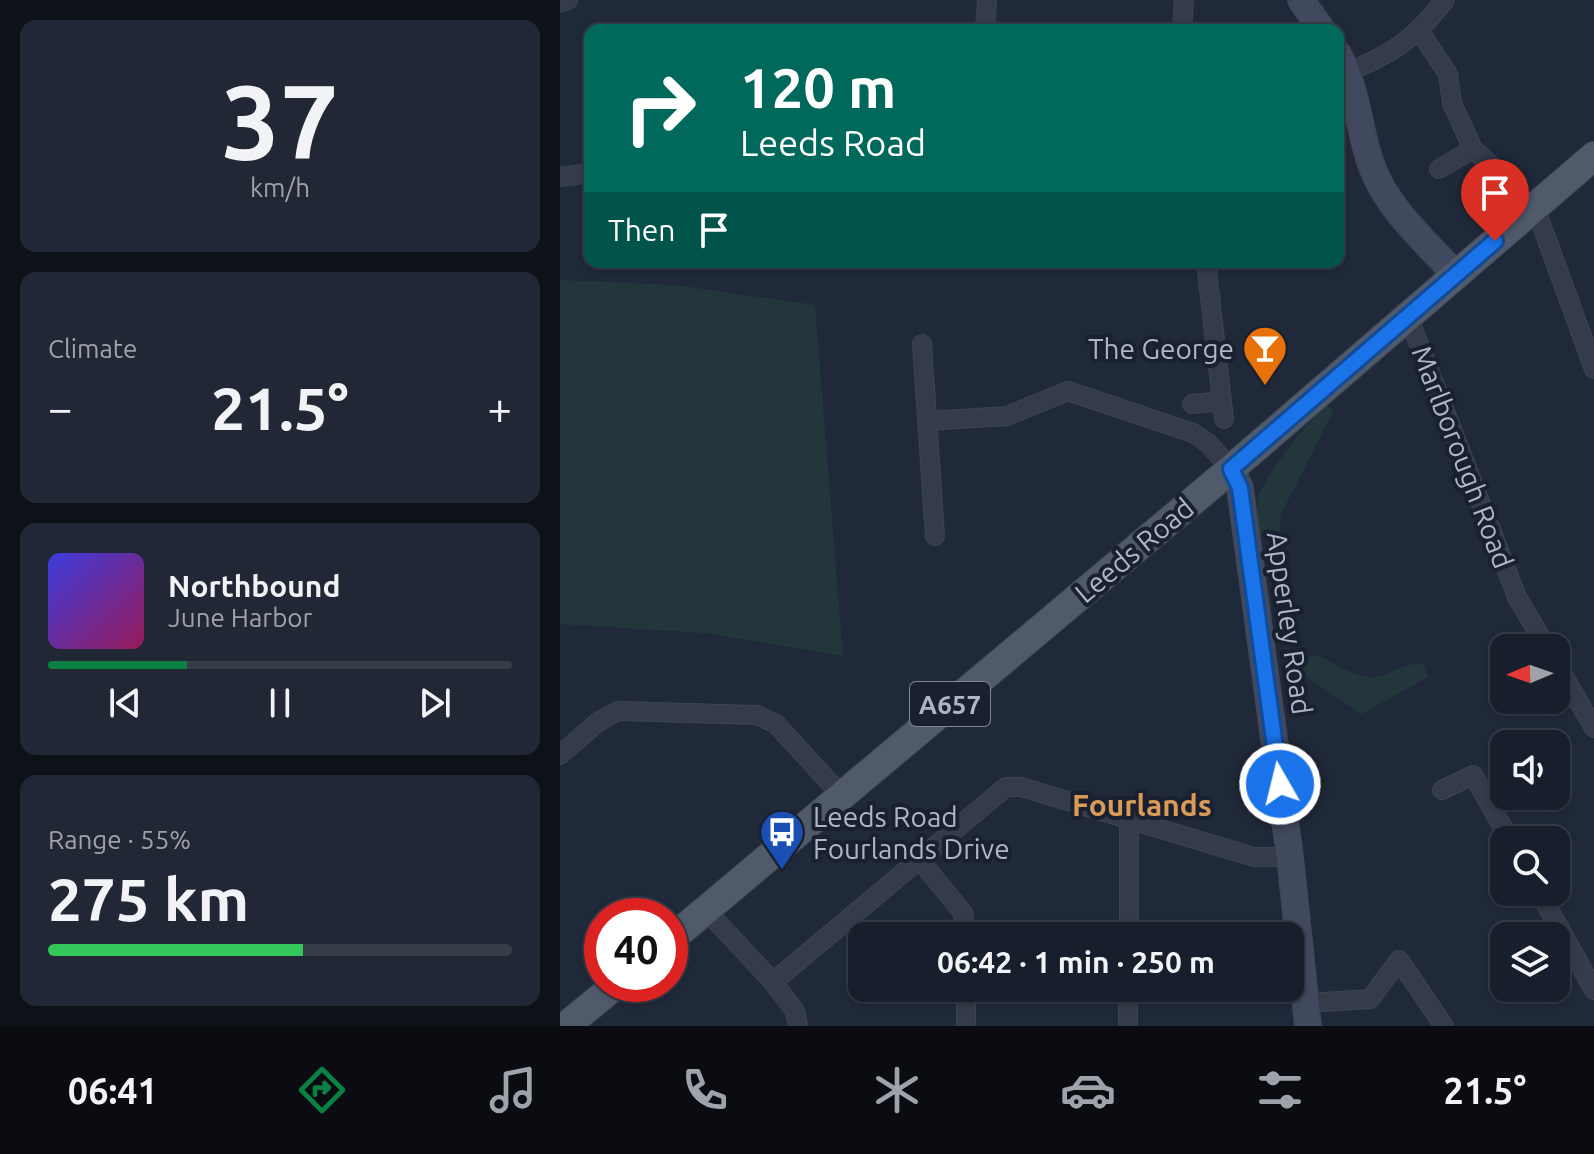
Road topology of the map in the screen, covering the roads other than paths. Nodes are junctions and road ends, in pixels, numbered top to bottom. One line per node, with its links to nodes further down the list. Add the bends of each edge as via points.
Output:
1 (568, 0): 6 (street)
2 (987, 0): 7 (street)
3 (1184, 0): 8 (street)
4 (1301, 0): 9 (street)
5 (1445, 0): 10 (street)
6 (560, 3)
7 (985, 24)
8 (1182, 24)
9 (1318, 24)
10 (1420, 32): 11 (street, via 1395,52); 13 (street, via 1448,74 1452,103)
11 (1344, 63)
12 (1344, 67): 21 (street, via 1372,168 1388,196)
13 (1473, 149): 15 (street); 17 (street)
14 (1594, 156): 19 (main road, Leeds Road / A657)
15 (1439, 169)
16 (584, 174): 18 (street)
17 (1501, 174)
18 (560, 177)
19 (1535, 207): 21 (main road, Leeds Road / A657); 24 (street)
20 (1207, 268): 25 (street, via 1222,410)
21 (1455, 274): 22 (main road, Leeds Road / A657)
22 (1408, 316): 27 (main road, Leeds Road / A657); 29 (street, Marlborough Road, via 1517,597)
23 (922, 344): 26 (street)
24 (1594, 369)
25 (1192, 404)
26 (929, 421): 27 (street, via 1007,416 1068,391 1193,433); 28 (street)
27 (1231, 469): 34 (main road, Leeds Road / A657); 37 (street, Apperley Road, via 1240,488)
28 (935, 536)
29 (1539, 634)
30 (1570, 687): 31 (street)
31 (1594, 728)
32 (560, 755): 34 (street, via 618,711 757,715 776,724)
33 (1442, 790): 36 (street, via 1473,775)
34 (842, 796): 40 (main road, Leeds Road / A657)
35 (1129, 820): 37 (street, via 1254,857); 38 (street, via 1006,787); 42 (street)
36 (1502, 826)
37 (1290, 857): 50 (street, Apperley Road)
38 (919, 859): 41 (street, via 963,913); 45 (street)
39 (1549, 906): 44 (street)
40 (706, 910): 43 (main road, Leeds Road / A657); 45 (street)
41 (964, 922)
42 (1129, 922)
43 (688, 925)
44 (1588, 963): 46 (street)
45 (773, 982): 52 (street, via 795,1011)
46 (1594, 990)
47 (595, 1002): 51 (main road)
48 (966, 1002): 53 (street)
49 (1128, 1002): 54 (street)
50 (1308, 1014): 55 (street, via 1370,999 1399,960)
51 (566, 1026)
52 (798, 1026)
53 (966, 1026)
54 (1128, 1026)
55 (1444, 1026)

